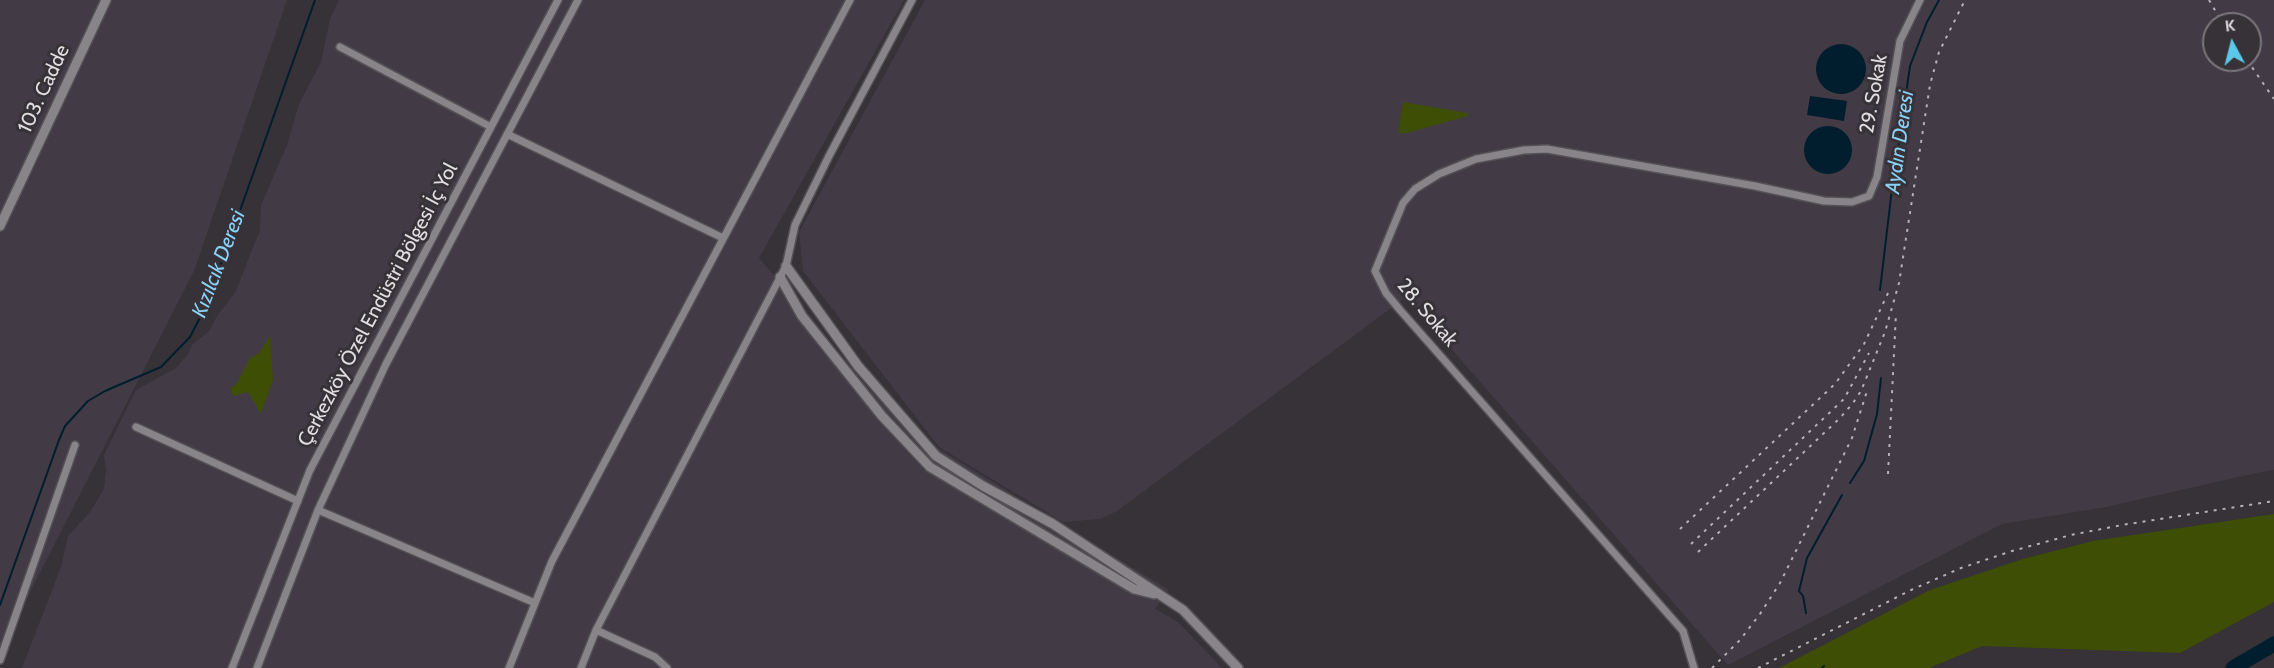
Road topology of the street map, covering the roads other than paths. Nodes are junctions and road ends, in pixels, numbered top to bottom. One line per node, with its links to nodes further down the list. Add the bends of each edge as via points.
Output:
1 (106, 0): 11 (street, 103. Cadde)
2 (558, 0): 8 (street, Çerkezköy Özel Endüstri Bölgesi İç Yol)
3 (578, 0): 9 (street, Çerkezköy Özel Endüstri Bölgesi İç Yol)
4 (850, 0): 12 (street)
5 (912, 0): 13 (street, via 795,225)
6 (1920, 0): 10 (street, 29. Sokak, via 1900,41 1877,177)
7 (340, 47): 8 (street)
8 (491, 127): 17 (street, Çerkezköy Özel Endüstri Bölgesi İç Yol, via 310,470)
9 (507, 134): 12 (street); 18 (street, Çerkezköy Özel Endüstri Bölgesi İç Yol, via 386,364)
10 (1869, 196): 29 (street, 28. Sokak, via 1852,202 1824,201 1547,149 1524,150 1476,159 1415,189 1403,203 1374,271 1400,310 1683,631)
11 (0, 226)
12 (723, 238): 20 (street, via 552,561)
13 (786, 266): 14 (street); 19 (street, via 858,366 936,456 1053,524)
14 (780, 277): 19 (street, via 801,316 882,416 930,467 1134,589); 21 (street)
15 (136, 427): 17 (street)
16 (75, 445): 22 (street)
17 (298, 501): 23 (street, Çerkezköy Özel Endüstri Bölgesi İç Yol)
18 (318, 510): 20 (street); 24 (street, Çerkezköy Özel Endüstri Bölgesi İç Yol)
19 (1160, 595): 28 (street, via 1183,610)
20 (535, 603): 25 (street)
21 (596, 630): 26 (street); 27 (street, via 655,657)
22 (0, 660)
23 (232, 668)
24 (257, 668)
25 (509, 668)
26 (581, 668)
27 (667, 668)
28 (1238, 668)
29 (1694, 668)

